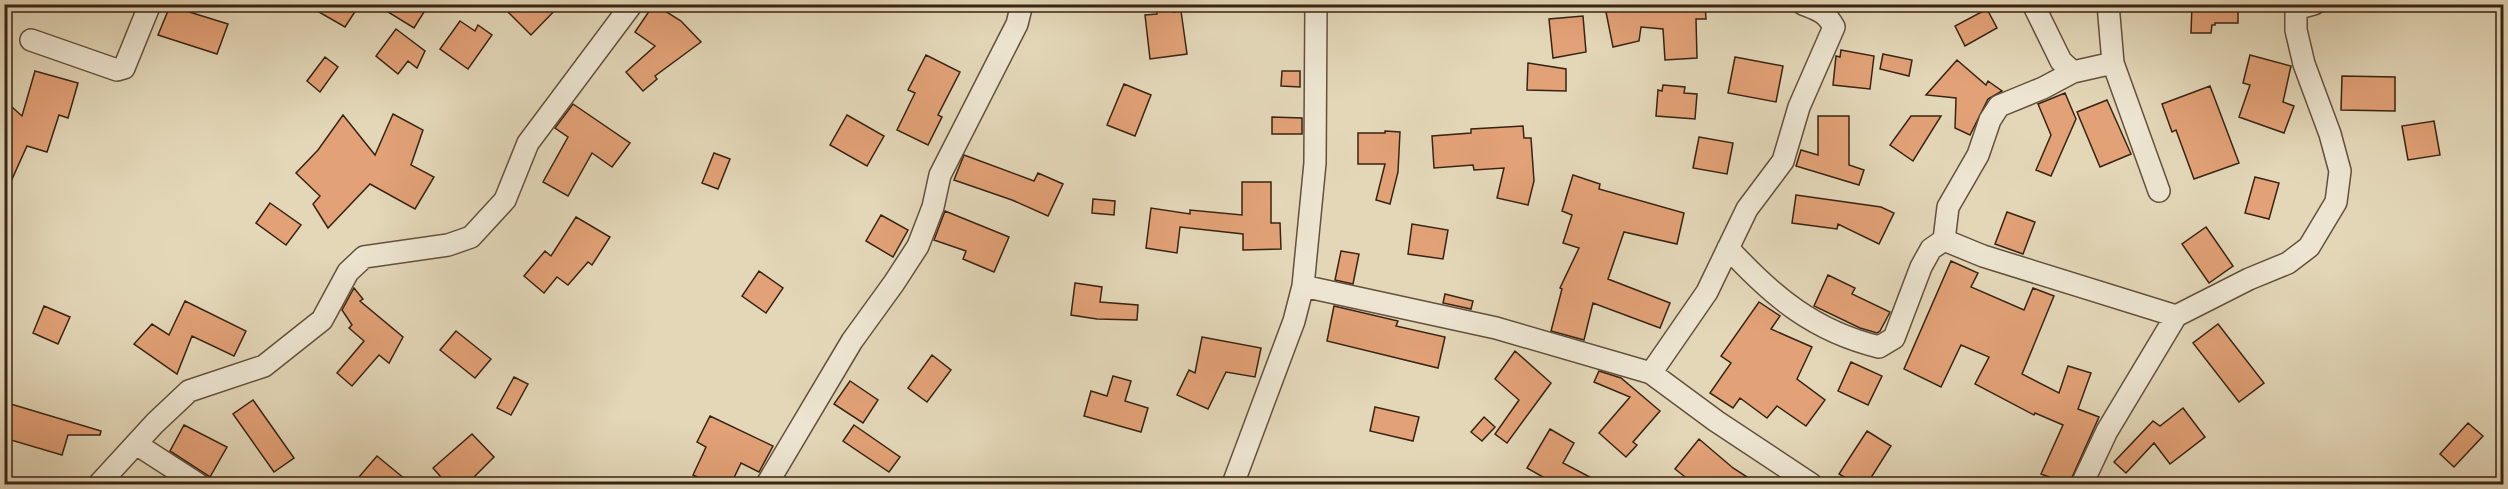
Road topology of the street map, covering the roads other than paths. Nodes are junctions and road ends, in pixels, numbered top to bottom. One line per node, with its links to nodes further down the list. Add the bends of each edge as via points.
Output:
1 (150, 4): 9 (street, via 124,68 117,70)
2 (632, 4): 18 (street, via 528,143 505,200 471,237 448,245 364,257 348,272 322,320 264,366 189,391)
3 (1022, 4): 21 (street, via 1017,24 940,176 918,246 852,342)
4 (1316, 4): 15 (street, via 1315,163)
5 (1803, 4): 14 (street, via 1828,15 1834,27 1799,108 1783,161 1747,209)
6 (2033, 4): 11 (street, via 2061,61)
7 (2108, 4): 10 (street)
8 (2300, 6): 16 (street, via 2296,30 2304,64 2340,171 2336,202 2309,247 2288,263)
9 (31, 40)
10 (2113, 63): 11 (street); 12 (street)
11 (2073, 72): 13 (street, via 1999,106 1978,155 1948,207)
12 (2159, 191)
13 (1944, 240): 14 (street, via 1931,249 1921,267 1894,338 1880,347 1842,336 1781,301); 16 (street, via 1983,256)
14 (1728, 248): 17 (street, via 1707,292)
15 (1303, 286): 17 (street, via 1496,328); 22 (street, via 1294,321)
16 (2176, 316): 24 (street, via 2107,431)
17 (1651, 373): 23 (street)
18 (136, 444): 19 (street); 20 (street)
19 (99, 484)
20 (198, 484)
21 (767, 484)
22 (1233, 484)
23 (1811, 484)
24 (2082, 484)

